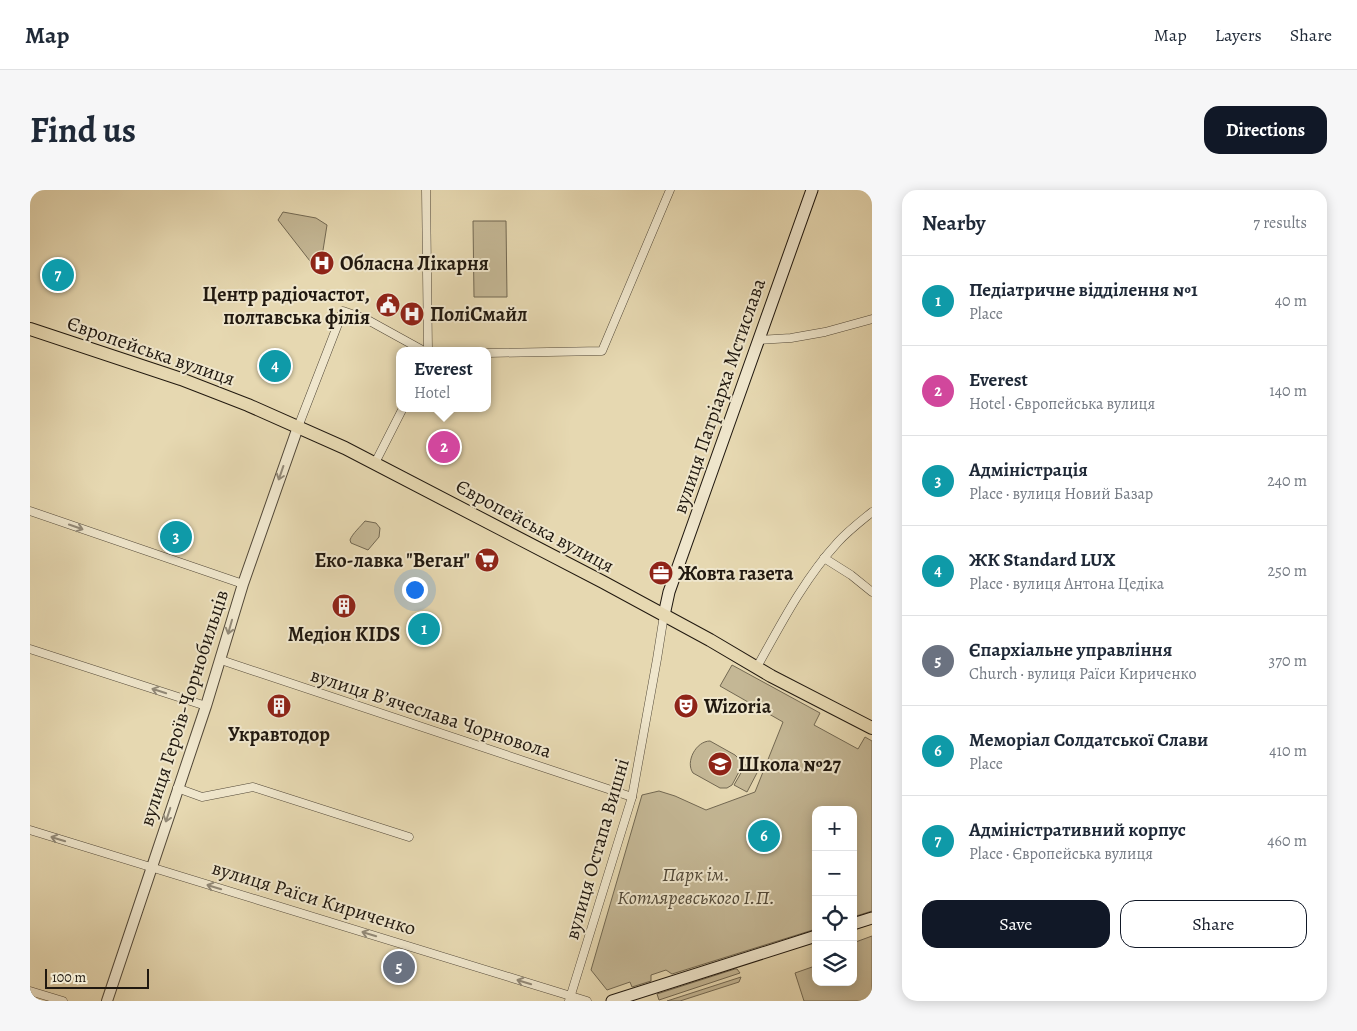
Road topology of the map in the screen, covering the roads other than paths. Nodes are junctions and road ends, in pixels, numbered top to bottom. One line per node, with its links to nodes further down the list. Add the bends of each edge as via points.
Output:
1 (426, 190): 8 (street)
2 (670, 190): 9 (street, via 602,351)
3 (812, 190): 6 (main road, вулиця Патріарха Мстислава)
4 (872, 319): 6 (street, via 825,332)
5 (30, 329): 11 (main road, Європейська вулиця, via 181,379)
6 (759, 340): 18 (main road, вулиця Патріарха Мстислава, via 669,592)
7 (417, 347): 11 (street, via 343,311)
8 (428, 347)
9 (491, 353)
10 (401, 412): 12 (street)
11 (298, 427): 12 (main road, Європейська вулиця); 16 (street, вулиця Героїв-Чорнобильців, one-way to 16)
12 (374, 463): 18 (main road, Європейська вулиця)
13 (30, 511): 16 (street, one-way to 16)
14 (872, 512): 15 (street, via 839,540)
15 (824, 558): 17 (street); 21 (street, via 800,592)
16 (243, 584): 20 (street, вулиця Героїв-Чорнобильців, one-way to 20)
17 (872, 592)
18 (664, 615): 21 (main road, Європейська вулиця); 25 (street, вулиця Остапа Вишні)
19 (30, 648): 22 (street, one-way to 19)
20 (221, 660): 22 (street, вулиця Героїв-Чорнобильців); 25 (street, вулиця Вʼячеслава Чорновола)
21 (757, 667): 23 (main road, Європейська вулиця)
22 (206, 706): 24 (street, вулиця Героїв-Чорнобильців)
23 (872, 728)
24 (177, 788): 27 (street, via 202,796 253,787); 28 (street, вулиця Героїв-Чорнобильців, one-way to 28)
25 (632, 797): 33 (street, вулиця Остапа Вишні)
26 (30, 830): 28 (street, вулиця Раїси Кириченко, one-way to 26)
27 (409, 837)
28 (151, 867): 33 (street, вулиця Раїси Кириченко, one-way to 28); 35 (street, вулиця Героїв-Чорнобильців)
29 (872, 918): 30 (main road)
30 (857, 923)
31 (812, 937): 37 (main road)
32 (30, 991): 34 (street)
33 (570, 999): 36 (street, вулиця Раїси Кириченко)
34 (63, 1001)
35 (107, 1001)
36 (587, 1001)
37 (612, 1001)

